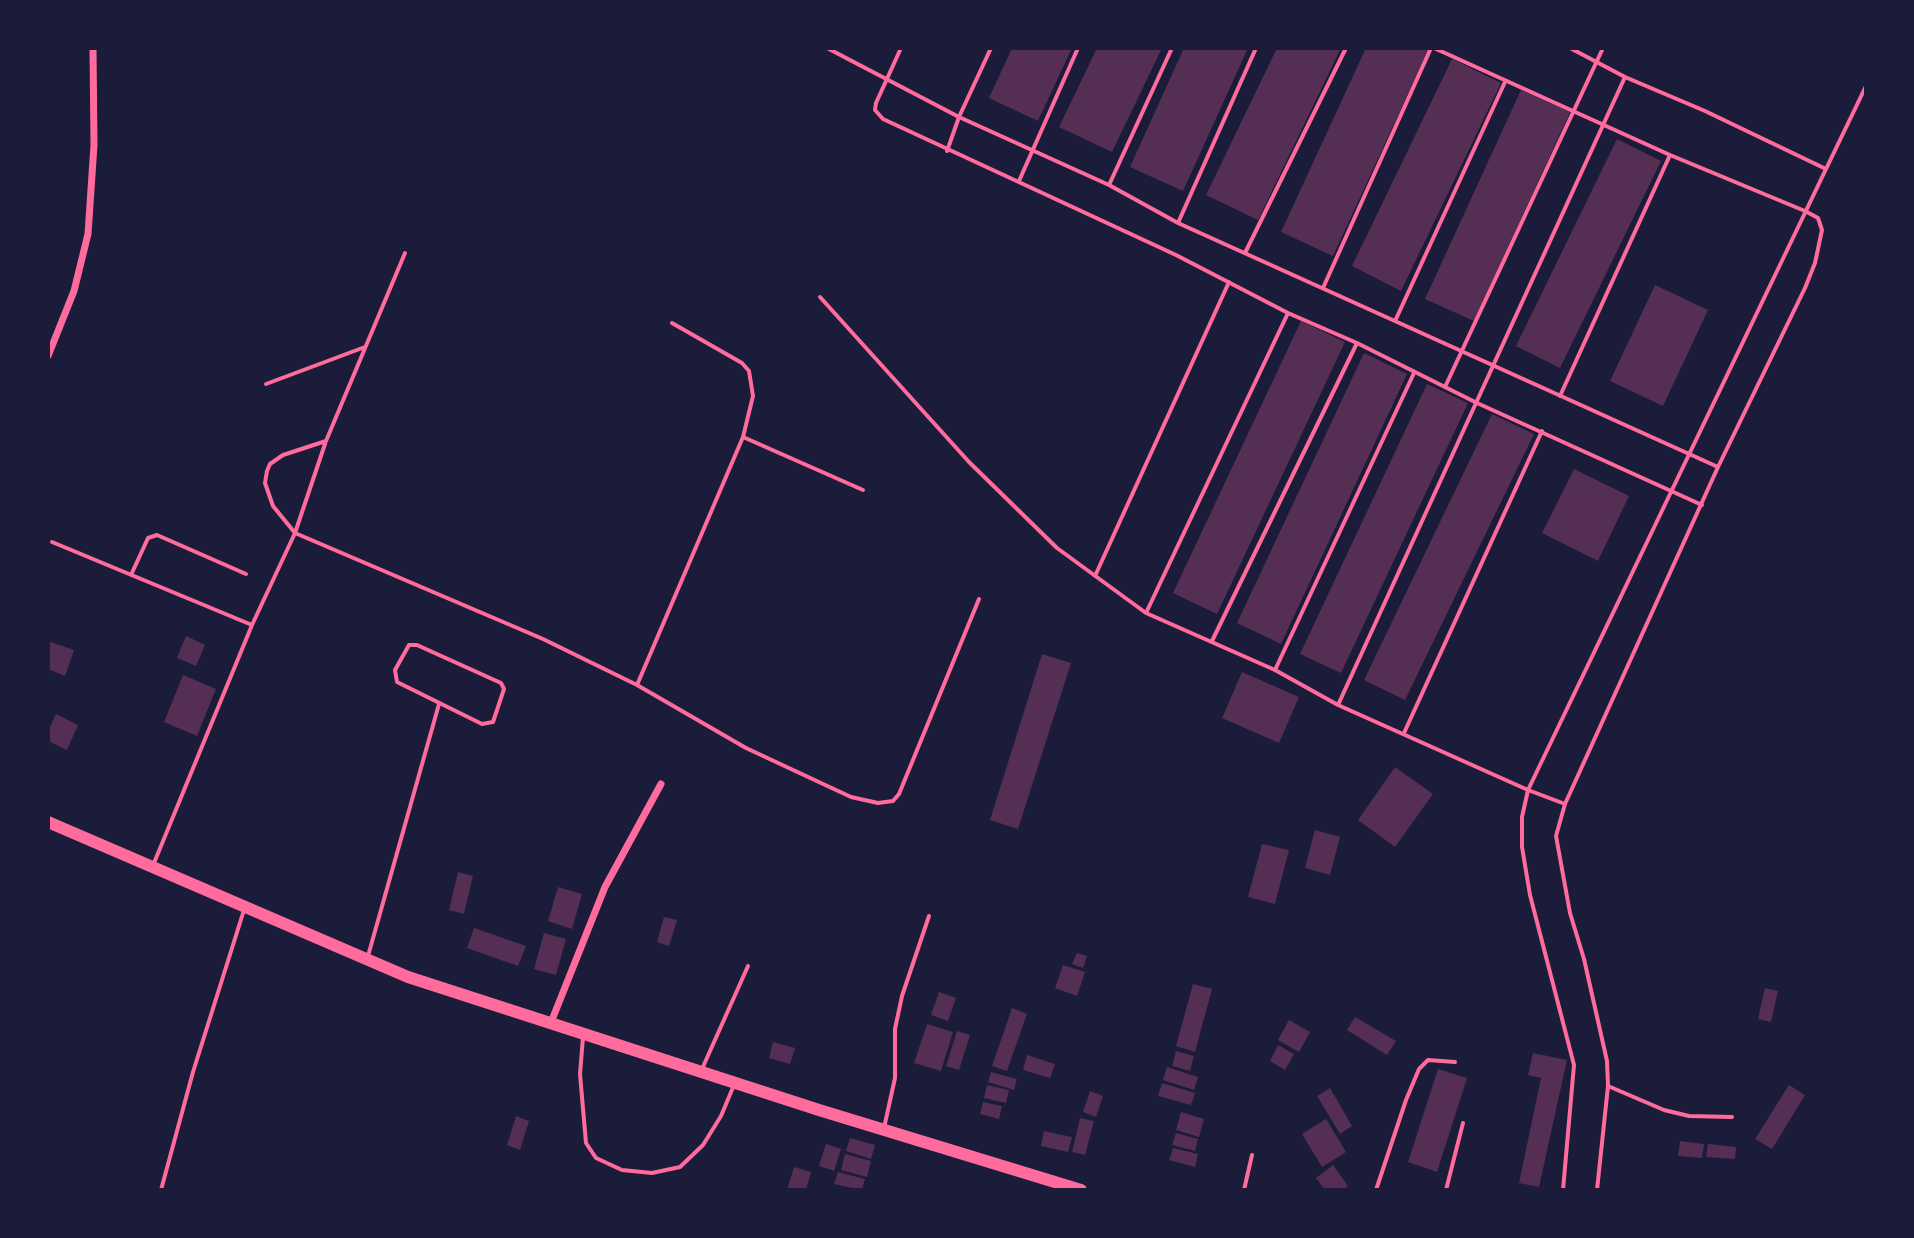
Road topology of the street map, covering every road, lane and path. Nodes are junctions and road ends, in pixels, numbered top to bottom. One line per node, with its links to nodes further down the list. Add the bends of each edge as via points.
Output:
1 (93, 48): 39 (street, via 88,234 74,291)
2 (827, 48): 14 (lane)
3 (901, 48): 14 (lane)
4 (991, 48): 18 (lane)
5 (1078, 48): 20 (lane)
6 (1172, 48): 25 (lane)
7 (1256, 48): 27 (lane)
8 (1346, 48): 29 (lane)
9 (1432, 48): 15 (lane); 31 (lane)
10 (1570, 48): 12 (lane)
11 (1603, 48): 12 (lane)
12 (1596, 61): 13 (lane); 17 (lane)
13 (1625, 77): 19 (lane); 23 (lane)
14 (885, 79): 18 (lane); 21 (lane, via 877,114)
15 (1505, 82): 17 (lane); 34 (lane)
16 (1866, 86): 23 (lane)
17 (1574, 112): 19 (lane); 38 (lane)
18 (959, 117): 20 (lane); 21 (lane)
19 (1604, 125): 22 (lane); 40 (lane)
20 (1032, 149): 24 (lane); 25 (lane)
21 (947, 151): 24 (lane)
22 (1670, 155): 26 (lane); 44 (lane)
23 (1826, 169): 26 (lane)
24 (1019, 181): 30 (lane)
25 (1109, 185): 27 (lane)
26 (1805, 211): 49 (lane); 50 (lane, via 1818,218 1822,230 1815,263)
27 (1178, 223): 29 (lane)
28 (405, 253): 37 (lane)
29 (1245, 253): 31 (lane)
30 (1229, 282): 33 (lane); 58 (lane)
31 (1323, 288): 34 (lane)
32 (820, 297): 58 (lane, via 969,462 1057,548)
33 (1288, 313): 36 (lane); 60 (lane)
34 (1396, 319): 38 (lane)
35 (672, 323): 47 (lane, via 749,371 753,396)
36 (1357, 343): 41 (lane); 62 (lane)
37 (366, 346): 42 (lane); 48 (lane)
38 (1462, 351): 40 (lane); 43 (lane)
39 (48, 356)
40 (1495, 365): 44 (lane); 45 (lane)
41 (1414, 373): 43 (lane); 63 (lane)
42 (266, 384)
43 (1445, 388): 45 (lane)
44 (1560, 396): 49 (lane)
45 (1477, 403): 46 (lane); 66 (lane)
46 (1542, 431): 52 (lane); 67 (lane)
47 (743, 437): 51 (lane); 64 (lane)
48 (326, 441): 54 (lane); 54 (lane, via 283,455 267,471 273,506)
49 (1688, 454): 50 (lane); 52 (lane)
50 (1718, 467): 53 (lane)
51 (863, 490)
52 (1672, 492): 53 (lane); 69 (lane)
53 (1703, 505): 70 (lane)
54 (295, 533): 61 (lane); 64 (lane)
55 (52, 542): 57 (lane)
56 (246, 574): 57 (lane, via 152,535)
57 (131, 575): 61 (lane)
58 (1095, 576): 60 (lane)
59 (979, 599): 64 (lane, via 893,801 851,797 746,748)
60 (1146, 613): 62 (lane)
61 (252, 625): 72 (lane)
62 (1212, 641): 63 (lane)
63 (1275, 670): 66 (lane)
64 (637, 685)
65 (439, 704): 65 (lane, via 490,724 504,689 497,680 409,645 395,680); 75 (lane)
66 (1338, 705): 67 (lane)
67 (1404, 733): 69 (lane)
68 (661, 784): 77 (street, via 605,887)
69 (1528, 790): 70 (lane); 92 (lane, via 1522,847 1530,895 1574,1065)
70 (1565, 804): 82 (lane, via 1556,836 1560,869 1600,1025)
71 (48, 822): 72 (highway)
72 (153, 865): 73 (highway)
73 (244, 907): 75 (highway); 87 (lane)
74 (929, 916): 85 (lane, via 895,1029 895,1078)
75 (367, 959): 77 (highway)
76 (748, 966): 80 (lane)
77 (550, 1025): 78 (highway)
78 (583, 1035): 80 (highway); 81 (lane, via 580,1074 586,1143 596,1158 622,1170 652,1173 680,1167 703,1145)
79 (1455, 1062): 90 (lane, via 1428,1060 1419,1069)
80 (701, 1071): 81 (highway)
81 (735, 1082): 85 (highway)
82 (1608, 1086): 83 (lane, via 1664,1110); 93 (lane)
83 (1732, 1117)
84 (1463, 1123): 91 (lane)
85 (884, 1130): 88 (highway)
86 (1252, 1155): 89 (lane)
87 (161, 1190)
88 (1081, 1190)
89 (1244, 1190)
90 (1376, 1190)
91 (1446, 1190)
92 (1563, 1190)
93 (1597, 1190)

